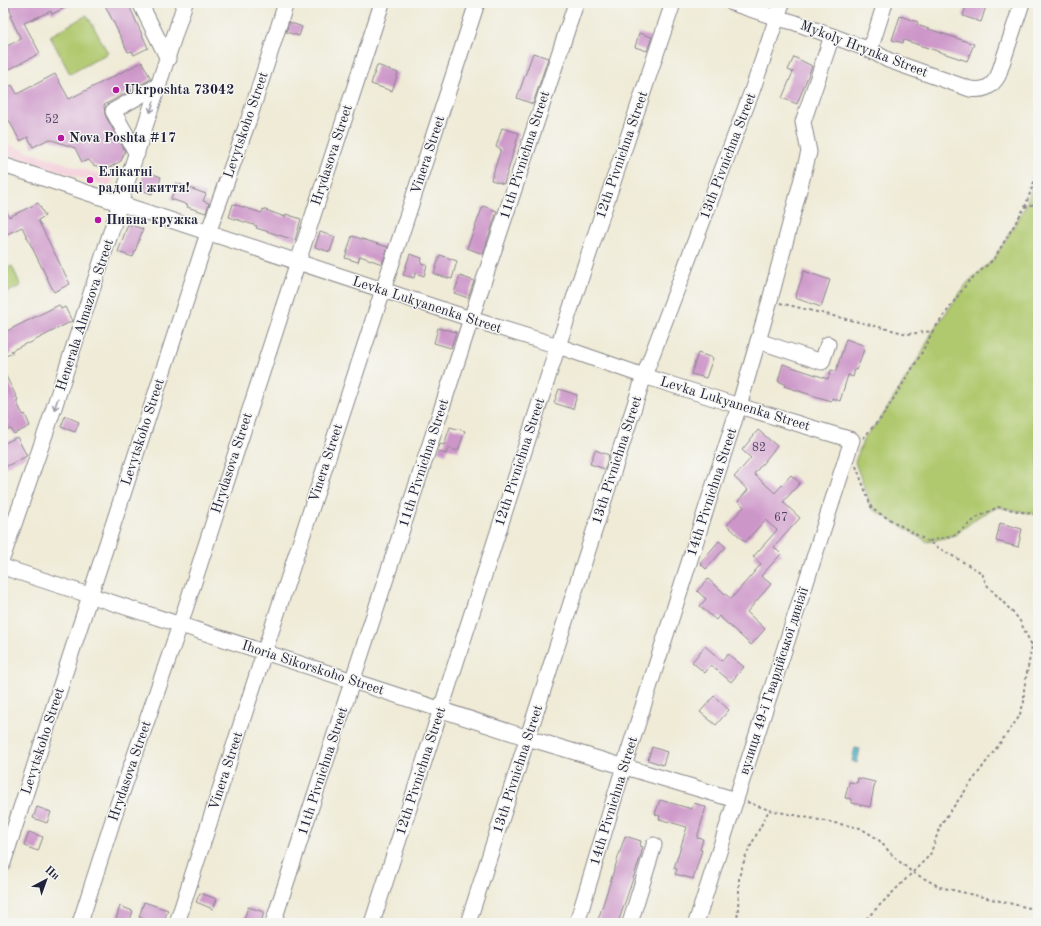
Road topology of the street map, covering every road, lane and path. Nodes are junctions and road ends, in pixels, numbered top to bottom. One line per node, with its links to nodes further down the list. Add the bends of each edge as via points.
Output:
1 (140, 3): 15 (street)
2 (185, 3): 15 (street, Henerala Almazova Street)
3 (286, 3): 23 (street, Levytskoho Street, via 249,119)
4 (382, 3): 24 (street, Hrydasova Street)
5 (477, 3): 25 (street, Vinera Street)
6 (576, 3): 27 (street, 11th Pivnichna Street)
7 (673, 3): 31 (street, 12th Pivnichna Street)
8 (732, 3): 12 (street, Mykoly Hrynka Street)
9 (782, 3): 12 (street, 13th Pivnichna Street)
10 (885, 3): 14 (street)
11 (1022, 3): 14 (street, Mykoly Hrynka Street, via 995,83 984,89 970,89 888,60)
12 (777, 18): 13 (street, Mykoly Hrynka Street); 32 (street, 13th Pivnichna Street)
13 (832, 36): 14 (street, Mykoly Hrynka Street); 26 (street, 14th Pivnichna Street, via 803,122 809,152)
14 (870, 50)
15 (168, 59): 16 (street, Henerala Almazova Street)
16 (159, 86): 17 (street, Henerala Almazova Street, one-way to 17); 17 (street, via 113,111)
17 (137, 154): 21 (street, Henerala Almazova Street)
18 (3, 165): 21 (street, Levka Lukyanenka Street)
19 (1038, 172): 22 (path)
20 (1038, 203): 22 (path)
21 (120, 204): 23 (street, Levka Lukyanenka Street); 38 (street, Henerala Almazova Street, one-way to 38, via 52,416)
22 (1025, 207): 28 (path, via 994,259 968,282)
23 (208, 233): 24 (street, Levka Lukyanenka Street); 40 (street, Levytskoho Street)
24 (297, 262): 25 (street, Levka Lukyanenka Street); 41 (street, Hrydasova Street)
25 (383, 291): 27 (street, Levka Lukyanenka Street); 44 (street, Vinera Street)
26 (770, 300): 28 (path, via 908,334); 29 (street, 14th Pivnichna Street)
27 (471, 319): 31 (street, Levka Lukyanenka Street); 46 (street, 11th Pivnichna Street)
28 (933, 331): 34 (path, via 882,417)
29 (758, 341): 30 (street, via 822,362); 33 (street, 14th Pivnichna Street)
30 (828, 344)
31 (558, 346): 32 (street, Levka Lukyanenka Street); 47 (street, 12th Pivnichna Street)
32 (644, 376): 33 (street, Levka Lukyanenka Street); 48 (street, 13th Pivnichna Street)
33 (739, 406): 34 (street, Levka Lukyanenka Street); 49 (street, 14th Pivnichna Street)
34 (856, 441): 50 (street, вулиця 49-ї Гвардійської дивізії)
35 (855, 462): 37 (path, via 872,509)
36 (1038, 516): 37 (path, via 998,507 978,517 955,535)
37 (928, 542): 43 (path, via 982,573 986,584 1019,620)
38 (3, 556)
39 (3, 567): 40 (street, Ihoria Sikorskoho Street)
40 (91, 595): 41 (street, Ihoria Sikorskoho Street); 53 (street, Levytskoho Street)
41 (180, 625): 44 (street, Ihoria Sikorskoho Street); 56 (street, Hrydasova Street)
42 (1038, 632): 43 (path)
43 (1032, 646): 45 (path); 54 (path, via 1024,702 1019,717 941,824 930,855)
44 (264, 653): 46 (street, Ihoria Sikorskoho Street); 57 (street, Vinera Street)
45 (1038, 657)
46 (352, 681): 47 (street, Ihoria Sikorskoho Street); 58 (street, 11th Pivnichna Street)
47 (441, 709): 48 (street, Ihoria Sikorskoho Street); 59 (street, 12th Pivnichna Street)
48 (528, 738): 49 (street, Ihoria Sikorskoho Street); 60 (street, 13th Pivnichna Street)
49 (624, 766): 50 (street, Ihoria Sikorskoho Street); 61 (street, 14th Pivnichna Street)
50 (736, 800): 51 (path); 63 (street, вулиця 49-ї Гвардійської дивізії)
51 (770, 810): 54 (path, via 860,828 878,839 894,858); 64 (path, via 746,855 739,877)
52 (654, 845): 62 (street)
53 (3, 863)
54 (912, 872): 55 (path, via 940,887); 65 (path)
55 (1038, 910)
56 (80, 923)
57 (177, 923)
58 (273, 923)
59 (372, 923)
60 (468, 923)
61 (577, 923)
62 (630, 923)
63 (696, 923)
64 (737, 923)
65 (862, 923)

